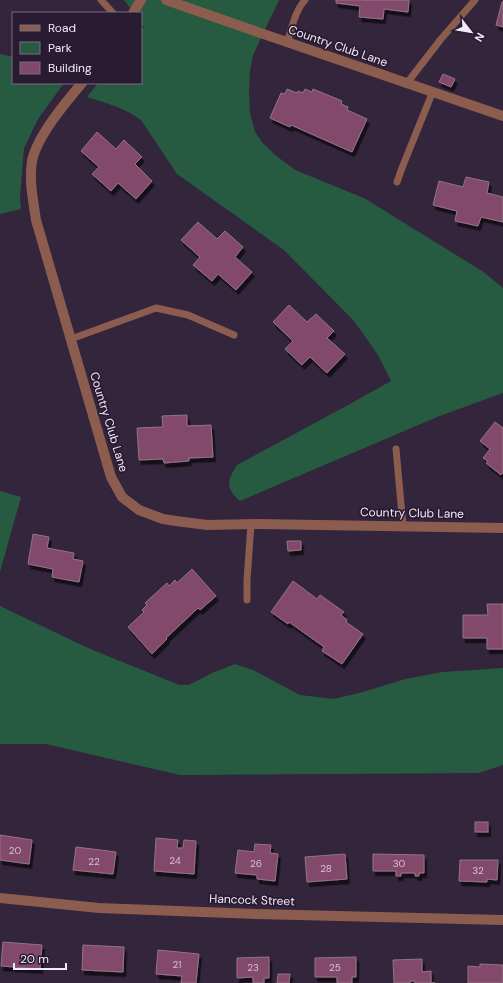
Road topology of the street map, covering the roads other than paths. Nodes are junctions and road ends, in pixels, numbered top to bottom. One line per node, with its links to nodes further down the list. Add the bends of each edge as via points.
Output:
1 (101, 0): 6 (lane)
2 (141, 0): 7 (street)
3 (166, 0): 8 (street, Country Club Lane)
4 (305, 0): 8 (lane, via 297,11)
5 (475, 0): 9 (lane)
6 (112, 12)
7 (134, 12)
8 (287, 42): 9 (street, Country Club Lane)
9 (407, 83): 11 (street, Country Club Lane)
10 (81, 84): 15 (street, Country Club Lane, via 52,121 36,149 32,162 36,220)
11 (433, 92): 12 (street, Country Club Lane); 13 (lane)
12 (503, 116)
13 (397, 182)
14 (234, 335): 15 (lane, via 188,315 156,308)
15 (71, 339): 17 (street, Country Club Lane, via 111,477 122,497 139,510 163,519 207,525)
16 (396, 449): 18 (lane)
17 (251, 524): 18 (street, Country Club Lane); 20 (lane)
18 (403, 526): 19 (street, Country Club Lane)
19 (503, 528)
20 (247, 600)
21 (0, 898): 22 (street, Hancock Street, via 106,908)
22 (503, 920)

